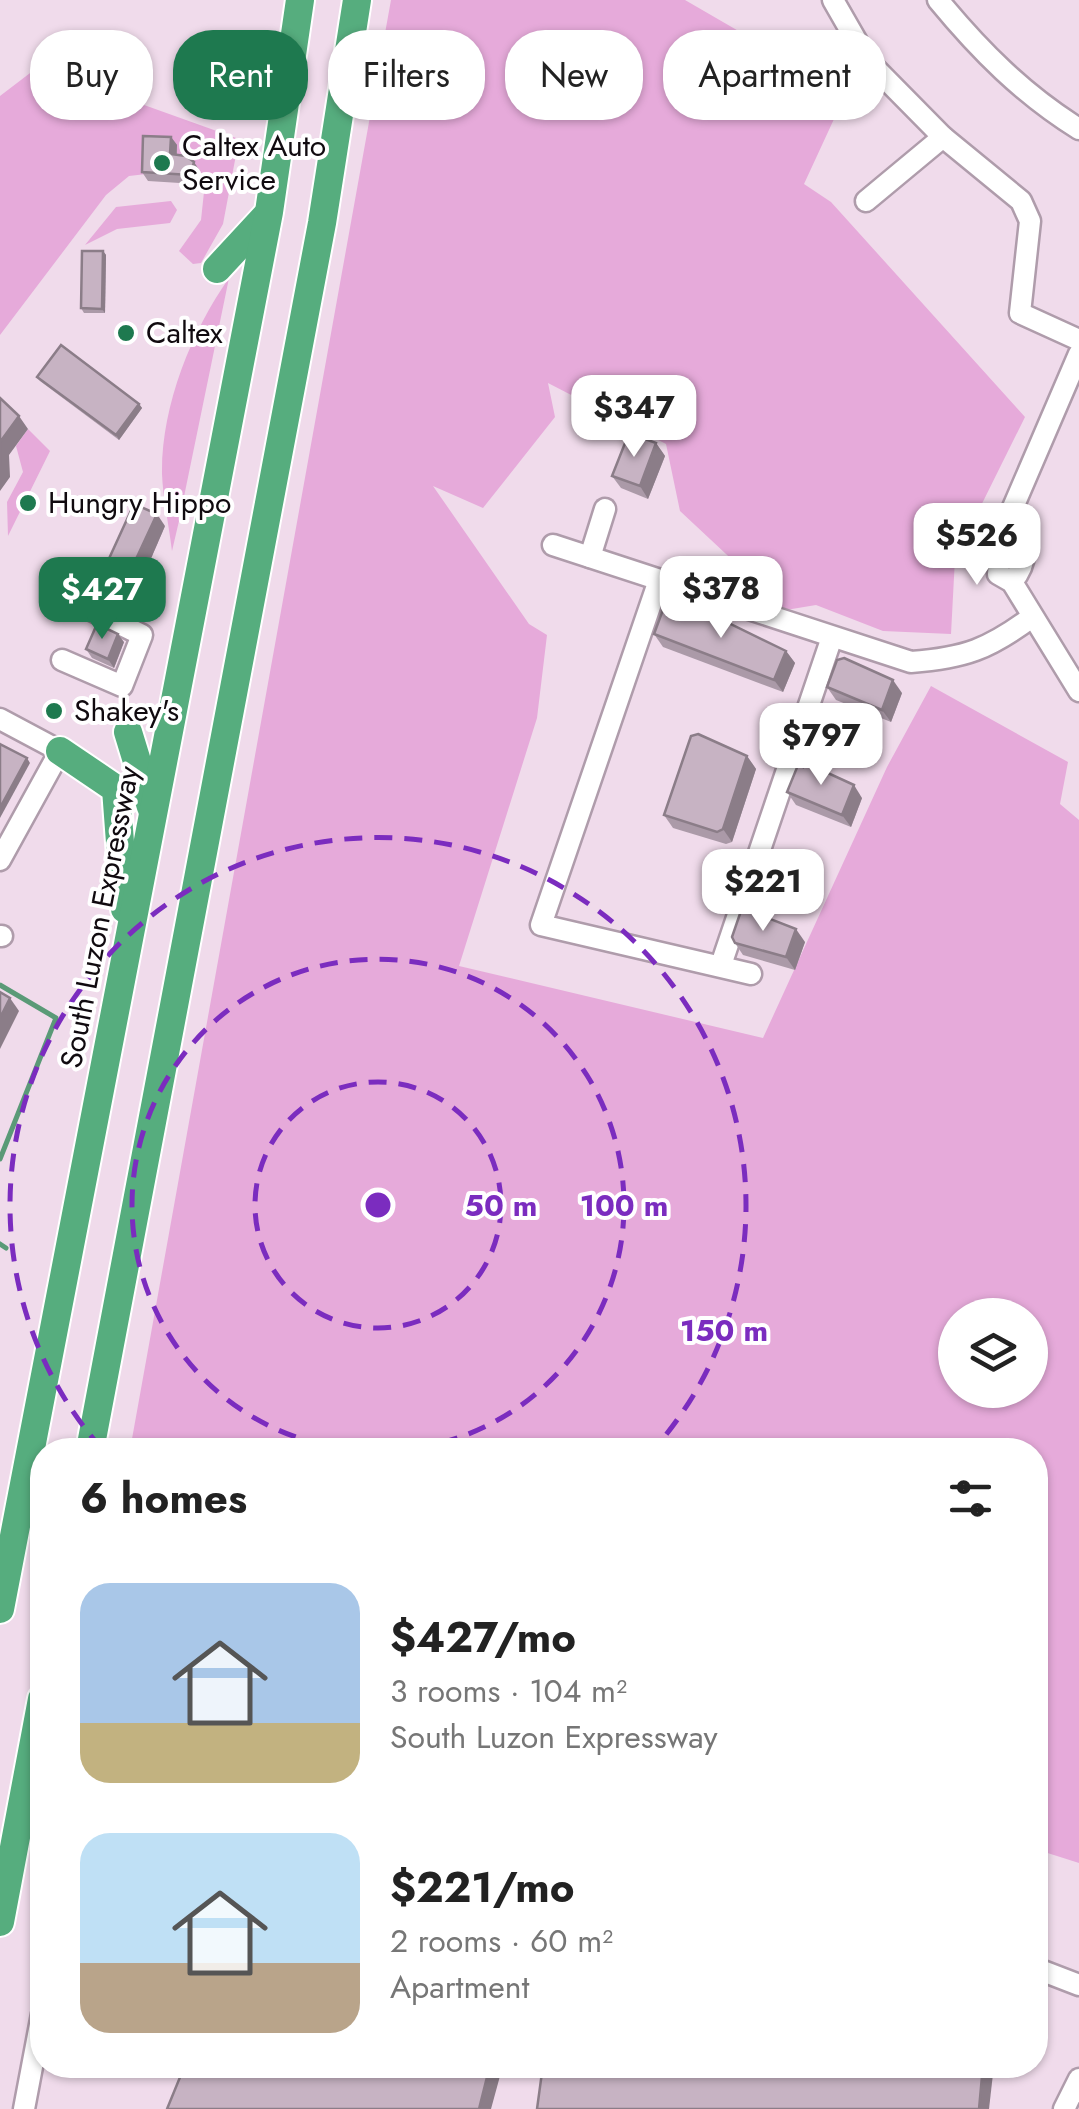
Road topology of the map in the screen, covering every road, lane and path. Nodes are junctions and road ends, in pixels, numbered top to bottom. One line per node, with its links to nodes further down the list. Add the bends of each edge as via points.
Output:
1 (300, 0): 8 (highway, South Luzon Expressway)
2 (357, 0): 30 (highway, via 322,222)
3 (833, 0): 6 (street, via 868,61)
4 (938, 0): 5 (street, via 982,54)
5 (1079, 129)
6 (943, 137): 7 (street); 10 (street, via 1021,201 1030,222 1020,313)
7 (866, 201)
8 (269, 212): 9 (highway); 24 (highway, South Luzon Expressway)
9 (217, 269)
10 (1079, 340)
11 (1079, 354): 17 (street, via 996,558 998,574 1012,582)
12 (605, 509): 14 (street)
13 (553, 545): 14 (street)
14 (590, 557): 15 (street)
15 (659, 580): 18 (street); 27 (street, via 541,925)
16 (87, 608): 19 (street, via 142,636 122,686)
17 (1032, 616): 18 (street, via 992,646 951,659 911,662); 20 (street)
18 (832, 637): 27 (street)
19 (62, 660)
20 (1079, 691)
21 (0, 719): 23 (street)
22 (128, 732): 24 (highway)
23 (60, 750): 25 (street); 26 (highway, via 116,788)
24 (153, 814): 26 (highway, South Luzon Expressway)
25 (0, 860)
26 (128, 948): 29 (highway, South Luzon Expressway)
27 (721, 965): 28 (street)
28 (751, 974)
29 (33, 1438)
30 (92, 1438)
31 (30, 1454): 32 (highway, South Luzon Expressway)
32 (0, 1609)
33 (30, 1763): 34 (highway)
34 (0, 1922)
35 (1048, 1973): 36 (street)
36 (1079, 1985)
37 (30, 2077): 39 (street)
38 (1079, 2079): 40 (street)
39 (24, 2109)
40 (1064, 2109)

